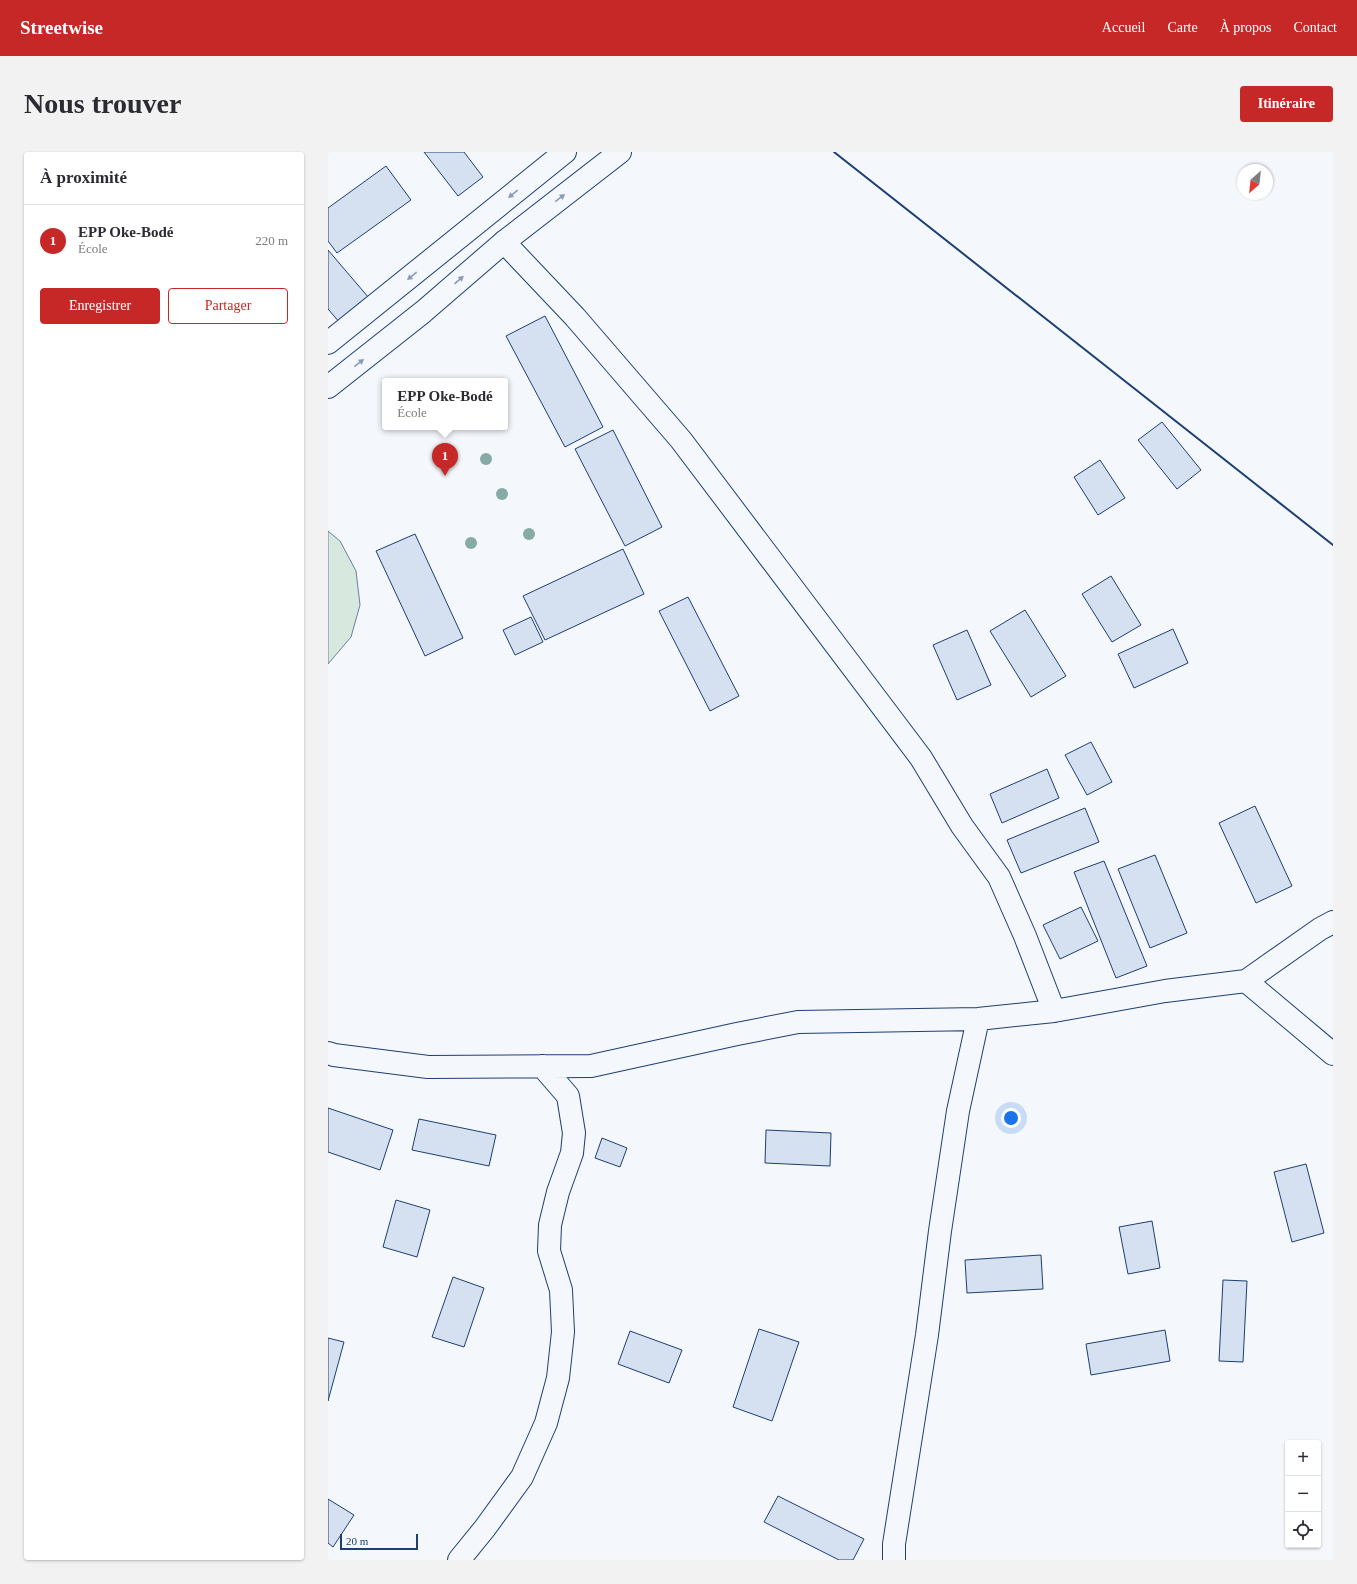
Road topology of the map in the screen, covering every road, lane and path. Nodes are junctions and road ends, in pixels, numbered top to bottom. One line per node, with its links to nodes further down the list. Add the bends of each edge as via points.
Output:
1 (565, 152): 4 (street, one-way to 4)
2 (620, 152): 3 (street, one-way to 2)
3 (504, 242): 5 (street, one-way to 3, via 423,312); 8 (street, via 575,317 681,440 921,758 962,826 999,878)
4 (328, 343)
5 (328, 387)
6 (1333, 922): 7 (street)
7 (1246, 980): 8 (street, via 1165,991); 10 (street)
8 (1054, 1011): 9 (street)
9 (978, 1019): 13 (street, via 798,1022); 16 (street, via 958,1111 927,1335 894,1544)
10 (1333, 1054)
11 (330, 1059): 12 (street, via 428,1067)
12 (542, 1066): 13 (street); 14 (street)
13 (591, 1066): 14 (street)
14 (568, 1096): 15 (street, via 574,1134 572,1153 550,1225 549,1251 561,1290 563,1332 558,1378 546,1423 522,1477)
15 (459, 1560)
16 (894, 1560)

